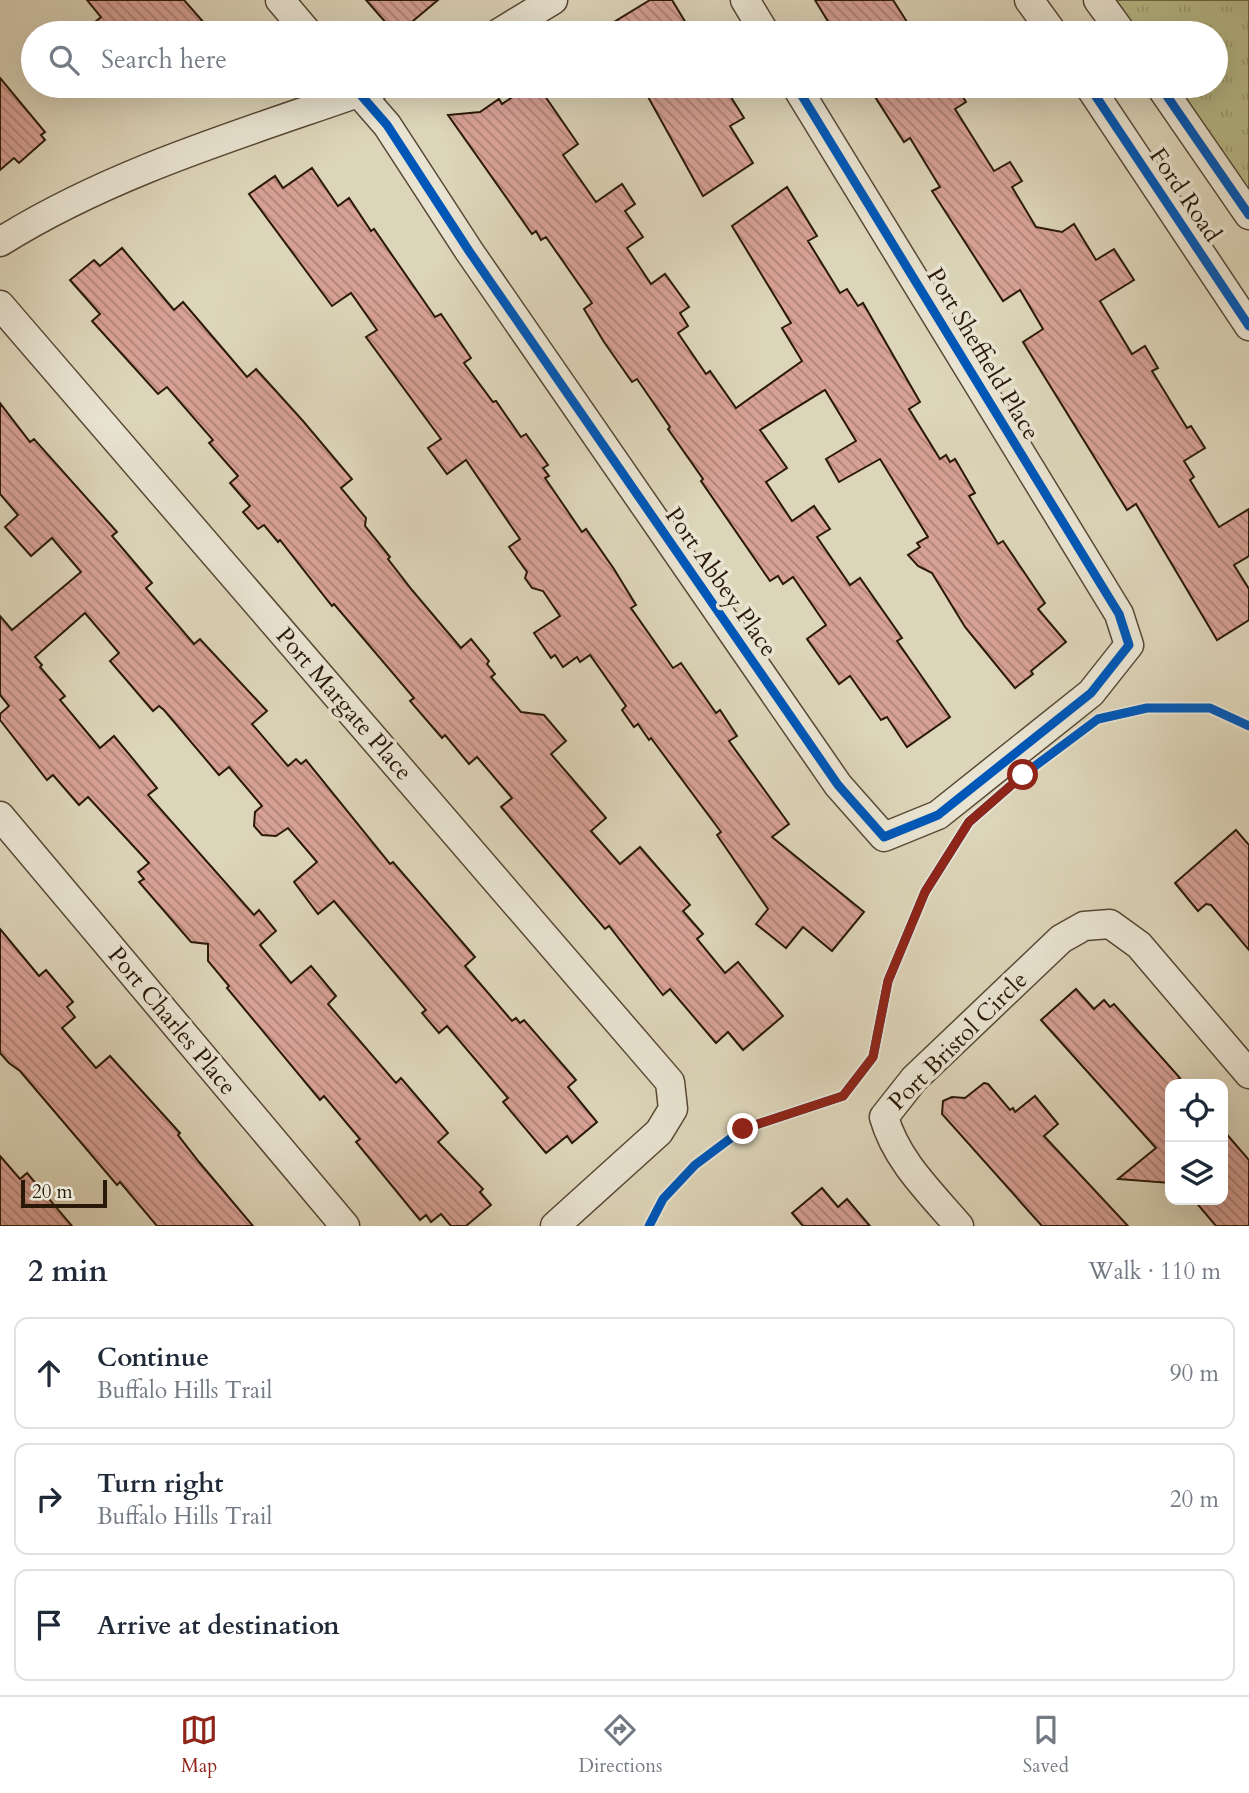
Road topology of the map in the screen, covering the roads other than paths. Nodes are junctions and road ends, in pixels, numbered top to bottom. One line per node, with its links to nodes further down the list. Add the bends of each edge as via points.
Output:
1 (280, 0): 6 (street)
2 (553, 0): 7 (street)
3 (745, 0): 8 (street)
4 (1029, 0): 9 (street)
5 (1098, 0): 10 (street)
6 (298, 21)
7 (519, 21)
8 (758, 21)
9 (1044, 21)
10 (1113, 21)
11 (337, 98): 17 (street, via 109,184)
12 (369, 98): 20 (street, Port Abbey Place, via 468,251 838,785 884,837 938,815 1091,693)
13 (803, 98): 20 (street, Port Sheffield Place, via 1119,614)
14 (1097, 98): 19 (street, Ford Road)
15 (1168, 98): 16 (street, Ford Road)
16 (1249, 215)
17 (0, 242)
18 (0, 305): 24 (street, Port Margate Place, via 670,1082 673,1109 659,1132)
19 (1249, 326)
20 (1129, 645)
21 (0, 816): 23 (street, Port Charles Place)
22 (1249, 1074): 25 (street, Port Bristol Circle, via 1139,945 1110,924 1084,926 1061,939 914,1079 884,1117 904,1162)
23 (345, 1226)
24 (555, 1226)
25 (959, 1226)

